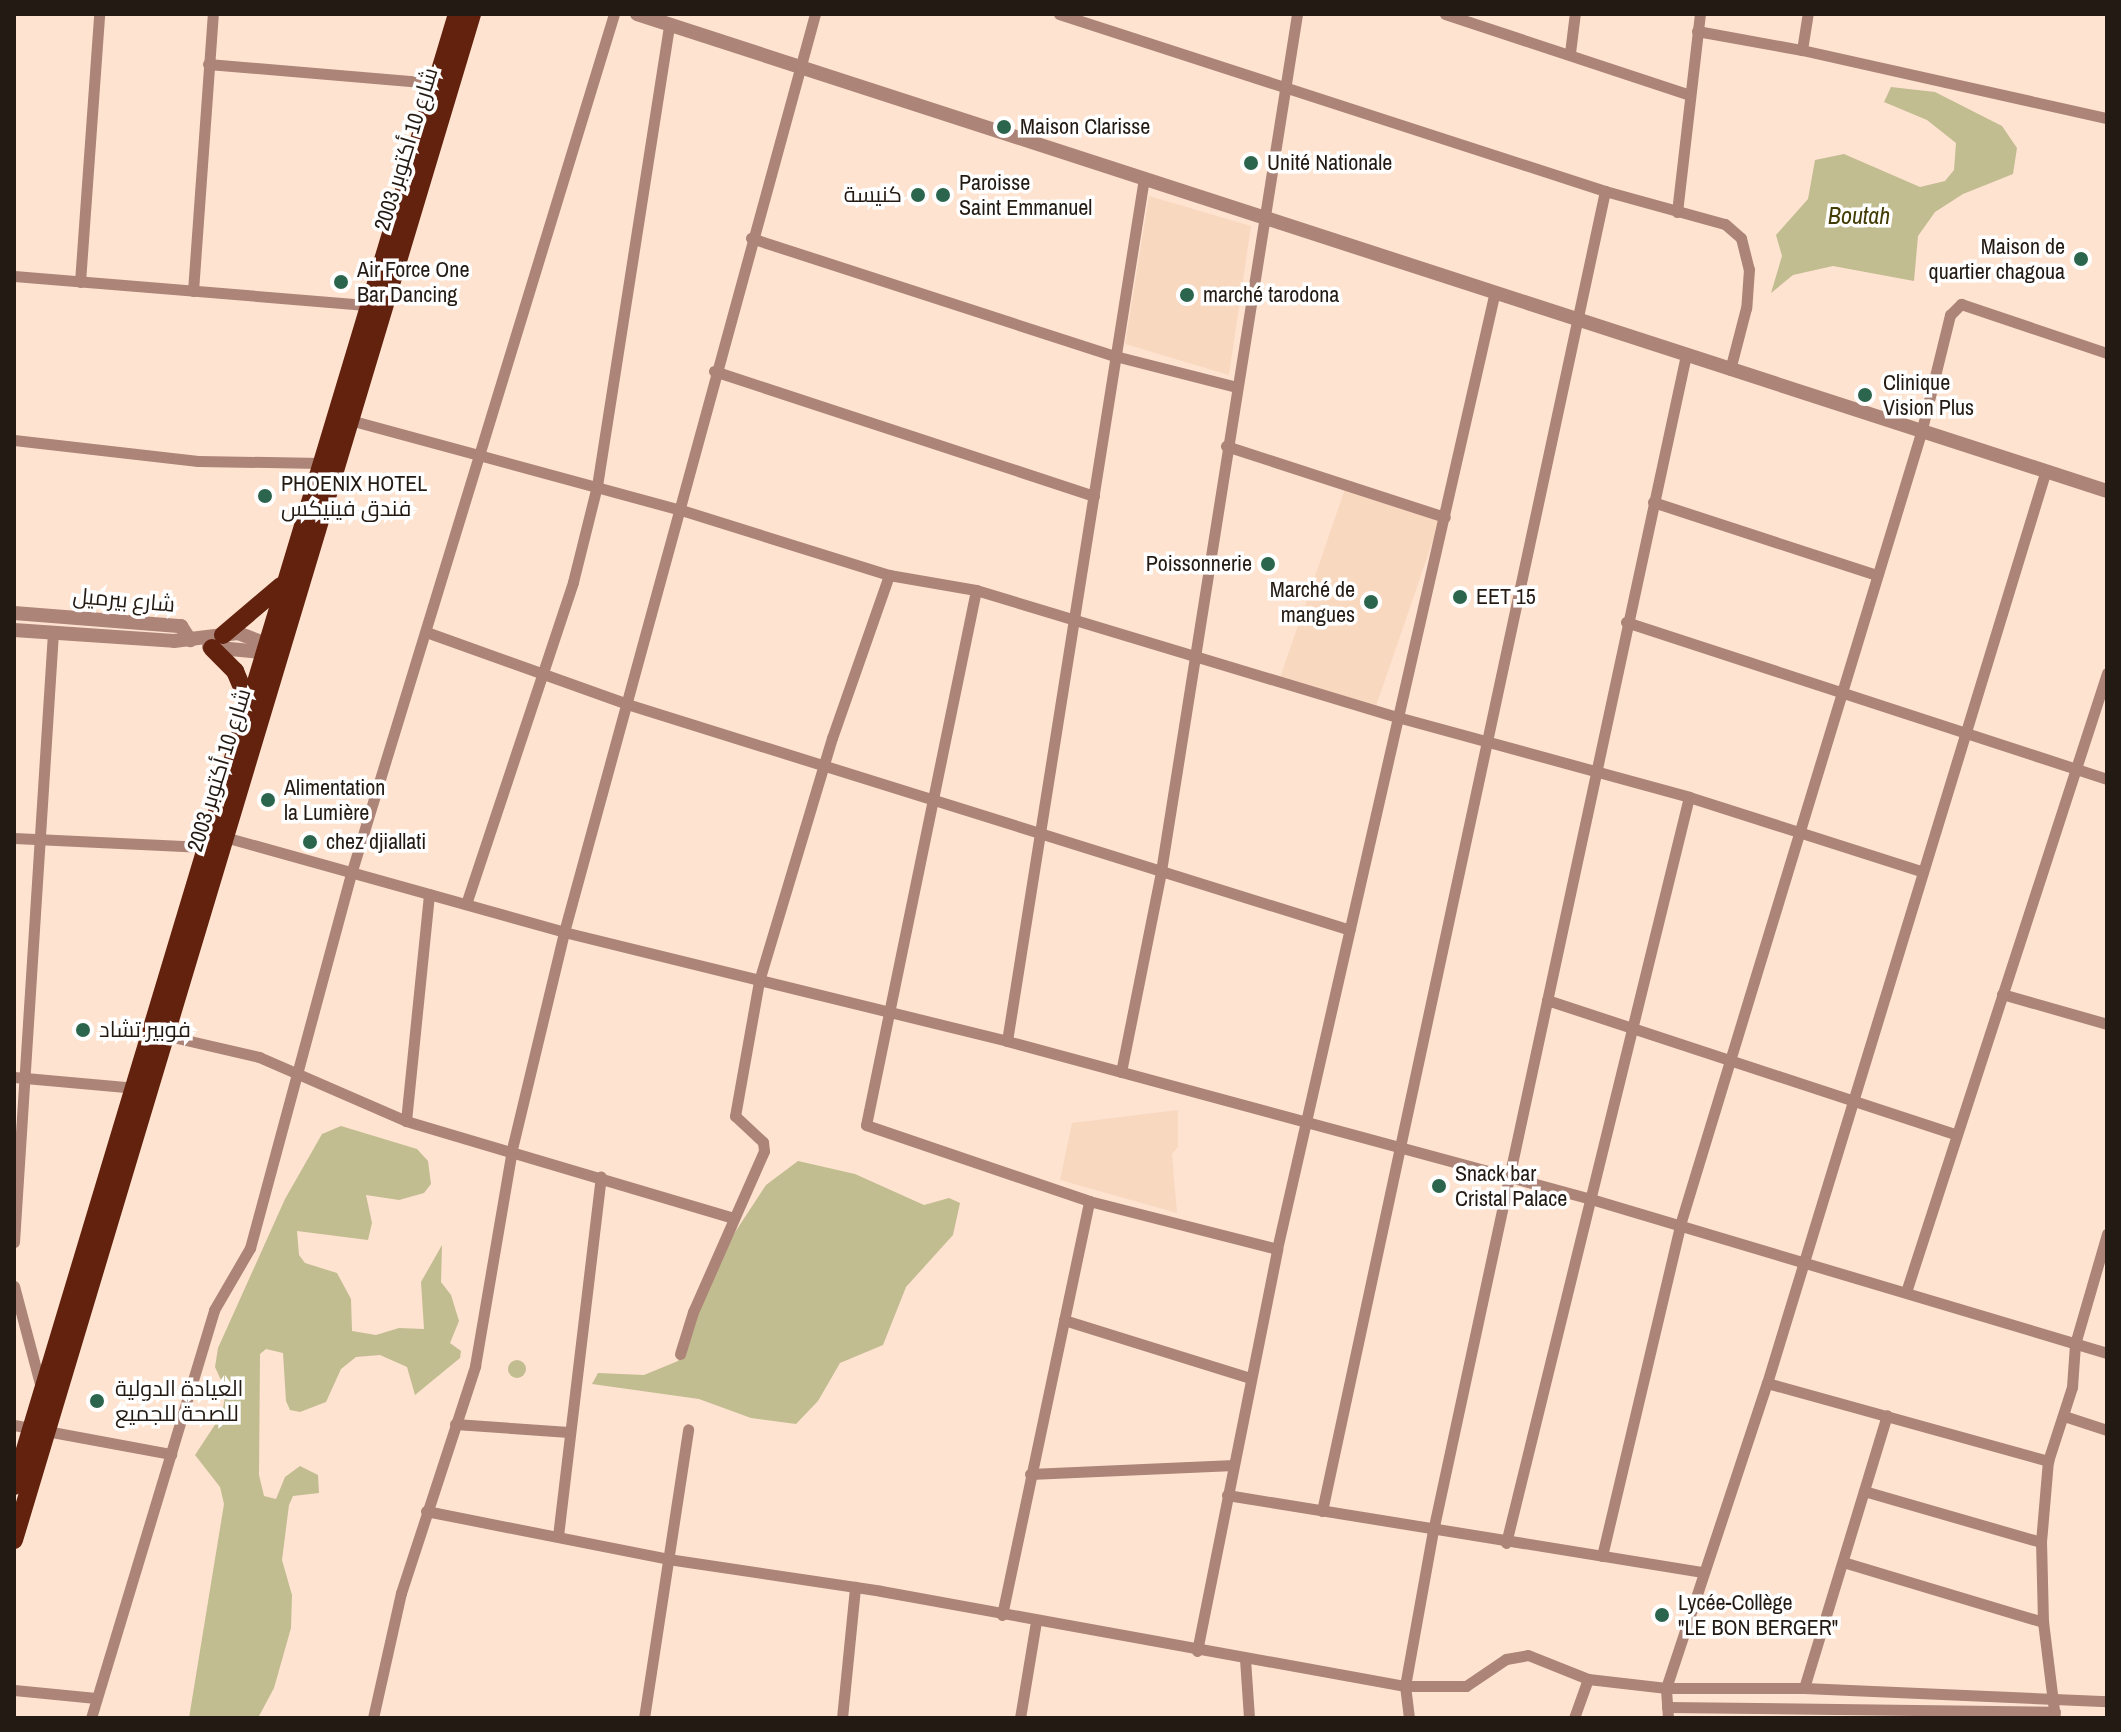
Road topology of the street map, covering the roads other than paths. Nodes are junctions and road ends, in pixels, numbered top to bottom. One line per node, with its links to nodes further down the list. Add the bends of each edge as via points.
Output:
1 (99, 14): 31 (street)
2 (213, 14): 19 (street)
3 (457, 14): 21 (highway, شارع 10 أكتوبر 2003)
4 (472, 14): 42 (highway, شارع 10 أكتوبر 2003)
5 (614, 14): 46 (street)
6 (637, 14): 15 (street)
7 (815, 14): 20 (street)
8 (1059, 14): 22 (street)
9 (1297, 14): 22 (street)
10 (1445, 14): 14 (street)
11 (1575, 14): 18 (street)
12 (1700, 14): 16 (street)
13 (1808, 14): 17 (street)
14 (1472, 18): 18 (street)
15 (669, 25): 20 (street); 49 (street)
16 (1697, 31): 17 (street); 23 (street)
17 (1802, 50): 24 (street)
18 (1570, 53): 23 (street)
19 (208, 64): 21 (street); 32 (street)
20 (799, 67): 25 (street); 29 (street)
21 (436, 83): 34 (highway, شارع 10 أكتوبر 2003)
22 (1286, 86): 26 (street); 28 (street)
23 (1690, 95): 27 (street)
24 (2107, 118)
25 (1144, 178): 28 (street); 38 (street)
26 (1605, 191): 27 (street); 35 (street)
27 (1677, 212): 39 (street, via 1725,224 1741,238 1749,285)
28 (1267, 218): 33 (street); 41 (street)
29 (751, 238): 38 (street); 40 (street)
30 (14, 276): 31 (street)
31 (80, 282): 32 (street)
32 (193, 291): 34 (street)
33 (1495, 291): 35 (street); 54 (street)
34 (369, 305): 42 (highway, شارع 10 أكتوبر 2003)
35 (1578, 318): 37 (street); 76 (street)
36 (2107, 353): 43 (street, via 1961,304 1950,315)
37 (1686, 355): 39 (street); 52 (street)
38 (1115, 356): 41 (street); 51 (street)
39 (1730, 370): 43 (street)
40 (714, 371): 51 (street); 53 (street)
41 (1237, 387): 45 (street)
42 (343, 418): 46 (street); 47 (highway, شارع 10 أكتوبر 2003); 67 (highway, شارع 10 أكتوبر 2003)
43 (1921, 433): 48 (street); 56 (street)
44 (14, 440): 47 (street, via 198,461)
45 (1226, 446): 54 (street); 68 (street)
46 (480, 455): 49 (street); 64 (street)
47 (321, 463): 57 (highway, شارع 10 أكتوبر 2003)
48 (2045, 473): 50 (street); 75 (street)
49 (597, 486): 53 (street); 70 (street)
50 (2107, 491)
51 (1094, 496): 60 (street)
52 (1653, 502): 56 (street); 61 (street)
53 (678, 509): 55 (street); 73 (street)
54 (1445, 517): 74 (street)
55 (889, 575): 58 (street); 77 (street)
56 (1877, 575): 71 (street)
57 (283, 584): 66 (highway); 67 (highway, شارع 10 أكتوبر 2003)
58 (976, 590): 60 (street); 81 (street)
59 (14, 613): 65 (street, شارع بيرميل, via 181,626)
60 (1075, 620): 68 (street); 83 (street)
61 (1626, 622): 71 (street); 79 (street)
62 (14, 630): 63 (street, شارع بيرميل)
63 (53, 633): 65 (street, شارع بيرميل); 86 (street)
64 (429, 633): 70 (street); 90 (street)
65 (190, 640): 66 (street)
66 (218, 641): 67 (street, via 245,634); 72 (highway)
67 (272, 650): 72 (highway, شارع 10 أكتوبر 2003); 87 (highway, شارع 10 أكتوبر 2003)
68 (1193, 657): 74 (street); 88 (street)
69 (2107, 673): 78 (street)
70 (542, 677): 73 (street); 92 (street)
71 (1843, 693): 75 (street); 84 (street)
72 (248, 702): 87 (highway, شارع 10 أكتوبر 2003)
73 (627, 704): 77 (street); 94 (street)
74 (1401, 718): 76 (street); 93 (street)
75 (1964, 730): 78 (street); 89 (street)
76 (1487, 742): 79 (street); 113 (street)
77 (823, 765): 81 (street); 95 (street)
78 (2076, 769): 80 (street); 96 (street)
79 (1594, 771): 82 (street); 97 (street)
80 (2107, 779)
81 (930, 796): 83 (street); 98 (street)
82 (1689, 797): 84 (street); 100 (street)
83 (1044, 833): 88 (street); 102 (street)
84 (1797, 833): 89 (street); 103 (street)
85 (14, 838): 86 (street)
86 (41, 839): 87 (street); 107 (street)
87 (212, 839): 90 (street); 101 (highway, شارع 10 أكتوبر 2003); 108 (highway, شارع 10 أكتوبر 2003)
88 (1161, 871): 93 (street); 104 (street)
89 (1921, 871): 109 (street)
90 (351, 874): 91 (street); 105 (street)
91 (429, 894): 92 (street); 110 (street)
92 (466, 904): 94 (street)
93 (1350, 930): 111 (street)
94 (564, 932): 95 (street); 114 (street)
95 (759, 981): 98 (street); 119 (street, via 735,1116 763,1142 764,1151)
96 (2002, 994): 99 (street); 112 (street)
97 (1547, 1000): 100 (street); 115 (street)
98 (891, 1013): 102 (street); 118 (street, via 866,1125)
99 (2107, 1024)
100 (1636, 1026): 103 (street); 117 (street)
101 (164, 1035): 105 (street, via 259,1057); 108 (highway, شارع 10 أكتوبر 2003)
102 (1007, 1041): 104 (street)
103 (1731, 1059): 109 (street); 120 (street)
104 (1121, 1072): 111 (street)
105 (293, 1075): 110 (street); 141 (street, via 250,1248 214,1310)
106 (14, 1077): 107 (street)
107 (27, 1078): 108 (street); 122 (street)
108 (140, 1088): 133 (highway, شارع 10 أكتوبر 2003); 137 (highway, شارع 10 أكتوبر 2003)
109 (1851, 1100): 112 (street); 124 (street)
110 (406, 1121): 114 (street)
111 (1306, 1122): 113 (street); 123 (street)
112 (1955, 1134): 126 (street)
113 (1403, 1148): 115 (street); 149 (street)
114 (512, 1149): 116 (street); 136 (street, via 475,1366)
115 (1506, 1176): 117 (street); 150 (street)
116 (601, 1177): 119 (street); 140 (street)
117 (1591, 1199): 120 (street); 154 (street)
118 (1089, 1201): 123 (street); 127 (street)
119 (734, 1218): 130 (street)
120 (1680, 1225): 124 (street); 155 (street)
121 (2107, 1234): 128 (street)
122 (14, 1242)
123 (1277, 1249): 131 (street)
124 (1803, 1259): 126 (street); 132 (street)
125 (14, 1286): 133 (street)
126 (1906, 1292): 128 (street)
127 (1064, 1320): 131 (street); 144 (street)
128 (2075, 1344): 129 (street); 135 (street, via 2076,1369)
129 (2107, 1353)
130 (680, 1354)
131 (1250, 1378): 143 (street)
132 (1767, 1383): 134 (street); 158 (street)
133 (42, 1392): 137 (highway, شارع 10 أكتوبر 2003)
134 (1887, 1415): 142 (street); 146 (street)
135 (2064, 1416): 139 (street); 142 (street)
136 (455, 1424): 140 (street); 148 (street)
137 (31, 1428): 141 (street); 145 (highway, شارع 10 أكتوبر 2003); 152 (highway, شارع 10 أكتوبر 2003)
138 (688, 1429): 156 (street)
139 (2107, 1430)
140 (569, 1432): 151 (street)
141 (171, 1454): 172 (street)
142 (2048, 1461): 153 (street)
143 (1234, 1465): 144 (street); 147 (street)
144 (1030, 1474): 160 (street)
145 (14, 1486)
146 (1864, 1491): 153 (street); 157 (street)
147 (1227, 1495): 149 (street); 163 (street)
148 (426, 1511): 151 (street); 178 (street)
149 (1322, 1511): 150 (street)
150 (1433, 1531): 154 (street); 166 (street)
151 (558, 1536): 156 (street)
152 (14, 1540)
153 (2041, 1542): 162 (street)
154 (1506, 1543): 155 (street)
155 (1602, 1556): 158 (street)
156 (668, 1559): 159 (street); 179 (street)
157 (1843, 1562): 162 (street); 168 (street)
158 (1703, 1572): 167 (street)
159 (855, 1587): 160 (street); 180 (street)
160 (1002, 1615): 161 (street)
161 (1036, 1621): 163 (street); 181 (street)
162 (2043, 1622): 171 (street)
163 (1197, 1651): 164 (street)
164 (1245, 1659): 166 (street); 182 (street)
165 (1588, 1679): 166 (street, via 1541,1659 1516,1656 1466,1686); 167 (street); 184 (street)
166 (1405, 1686): 183 (street)
167 (1666, 1688): 168 (street); 175 (street)
168 (1804, 1688): 170 (street)
169 (14, 1690): 172 (street)
170 (1917, 1691): 171 (street); 174 (street)
171 (2055, 1696): 173 (street); 176 (street)
172 (96, 1698): 177 (street)
173 (2107, 1701)
174 (1916, 1708): 175 (street); 176 (street)
175 (1667, 1712)
176 (2055, 1715)
177 (91, 1718)
178 (373, 1718)
179 (644, 1718)
180 (842, 1718)
181 (1020, 1718)
182 (1249, 1718)
183 (1409, 1718)
184 (1574, 1718)

